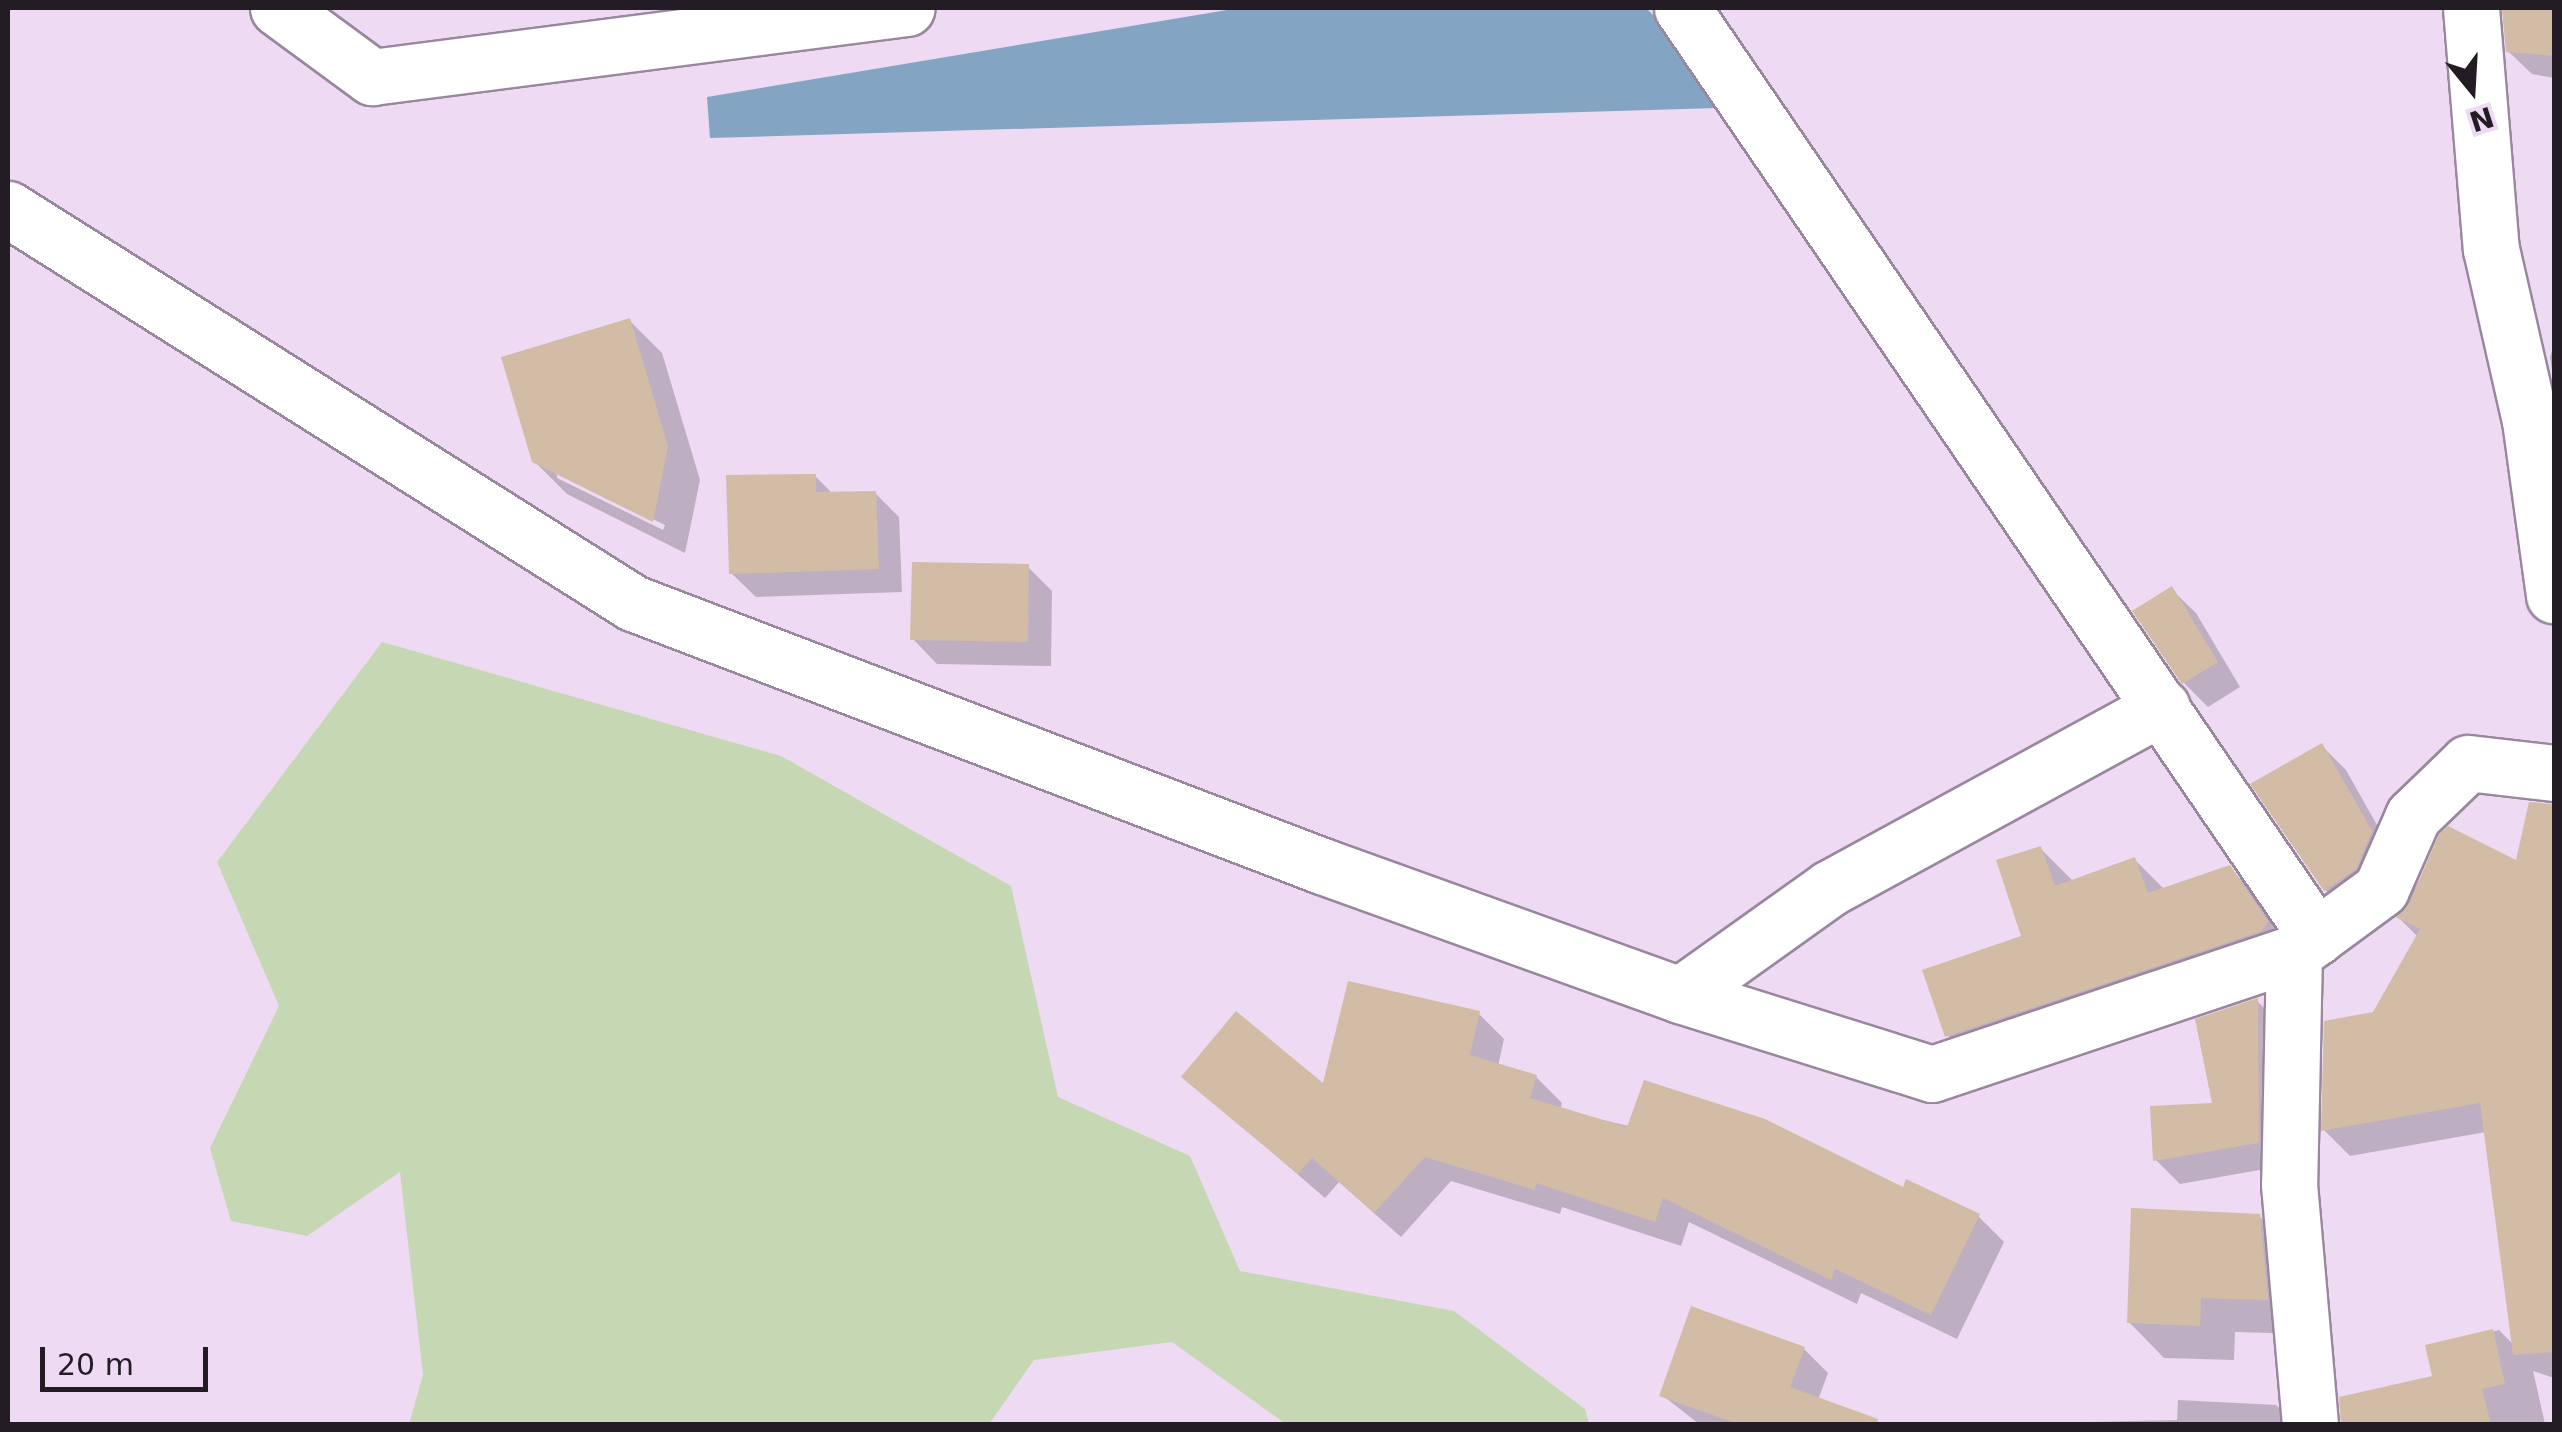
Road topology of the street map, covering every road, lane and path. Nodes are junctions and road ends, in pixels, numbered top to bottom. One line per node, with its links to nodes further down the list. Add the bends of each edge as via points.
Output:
1 (278, 8): 2 (street, via 372,78)
2 (906, 8)
3 (1682, 8): 7 (street)
4 (2471, 8): 6 (street, via 2490,249 2530,420)
5 (8, 209): 10 (street, via 632,603)
6 (2554, 595)
7 (2162, 706): 9 (street); 10 (street, via 1830,888)
8 (2554, 773): 9 (street, via 2468,763 2413,816 2381,889)
9 (2306, 945): 10 (street, via 1932,1074); 11 (street, via 2289,1184)
10 (1680, 994)
11 (2310, 1424)

